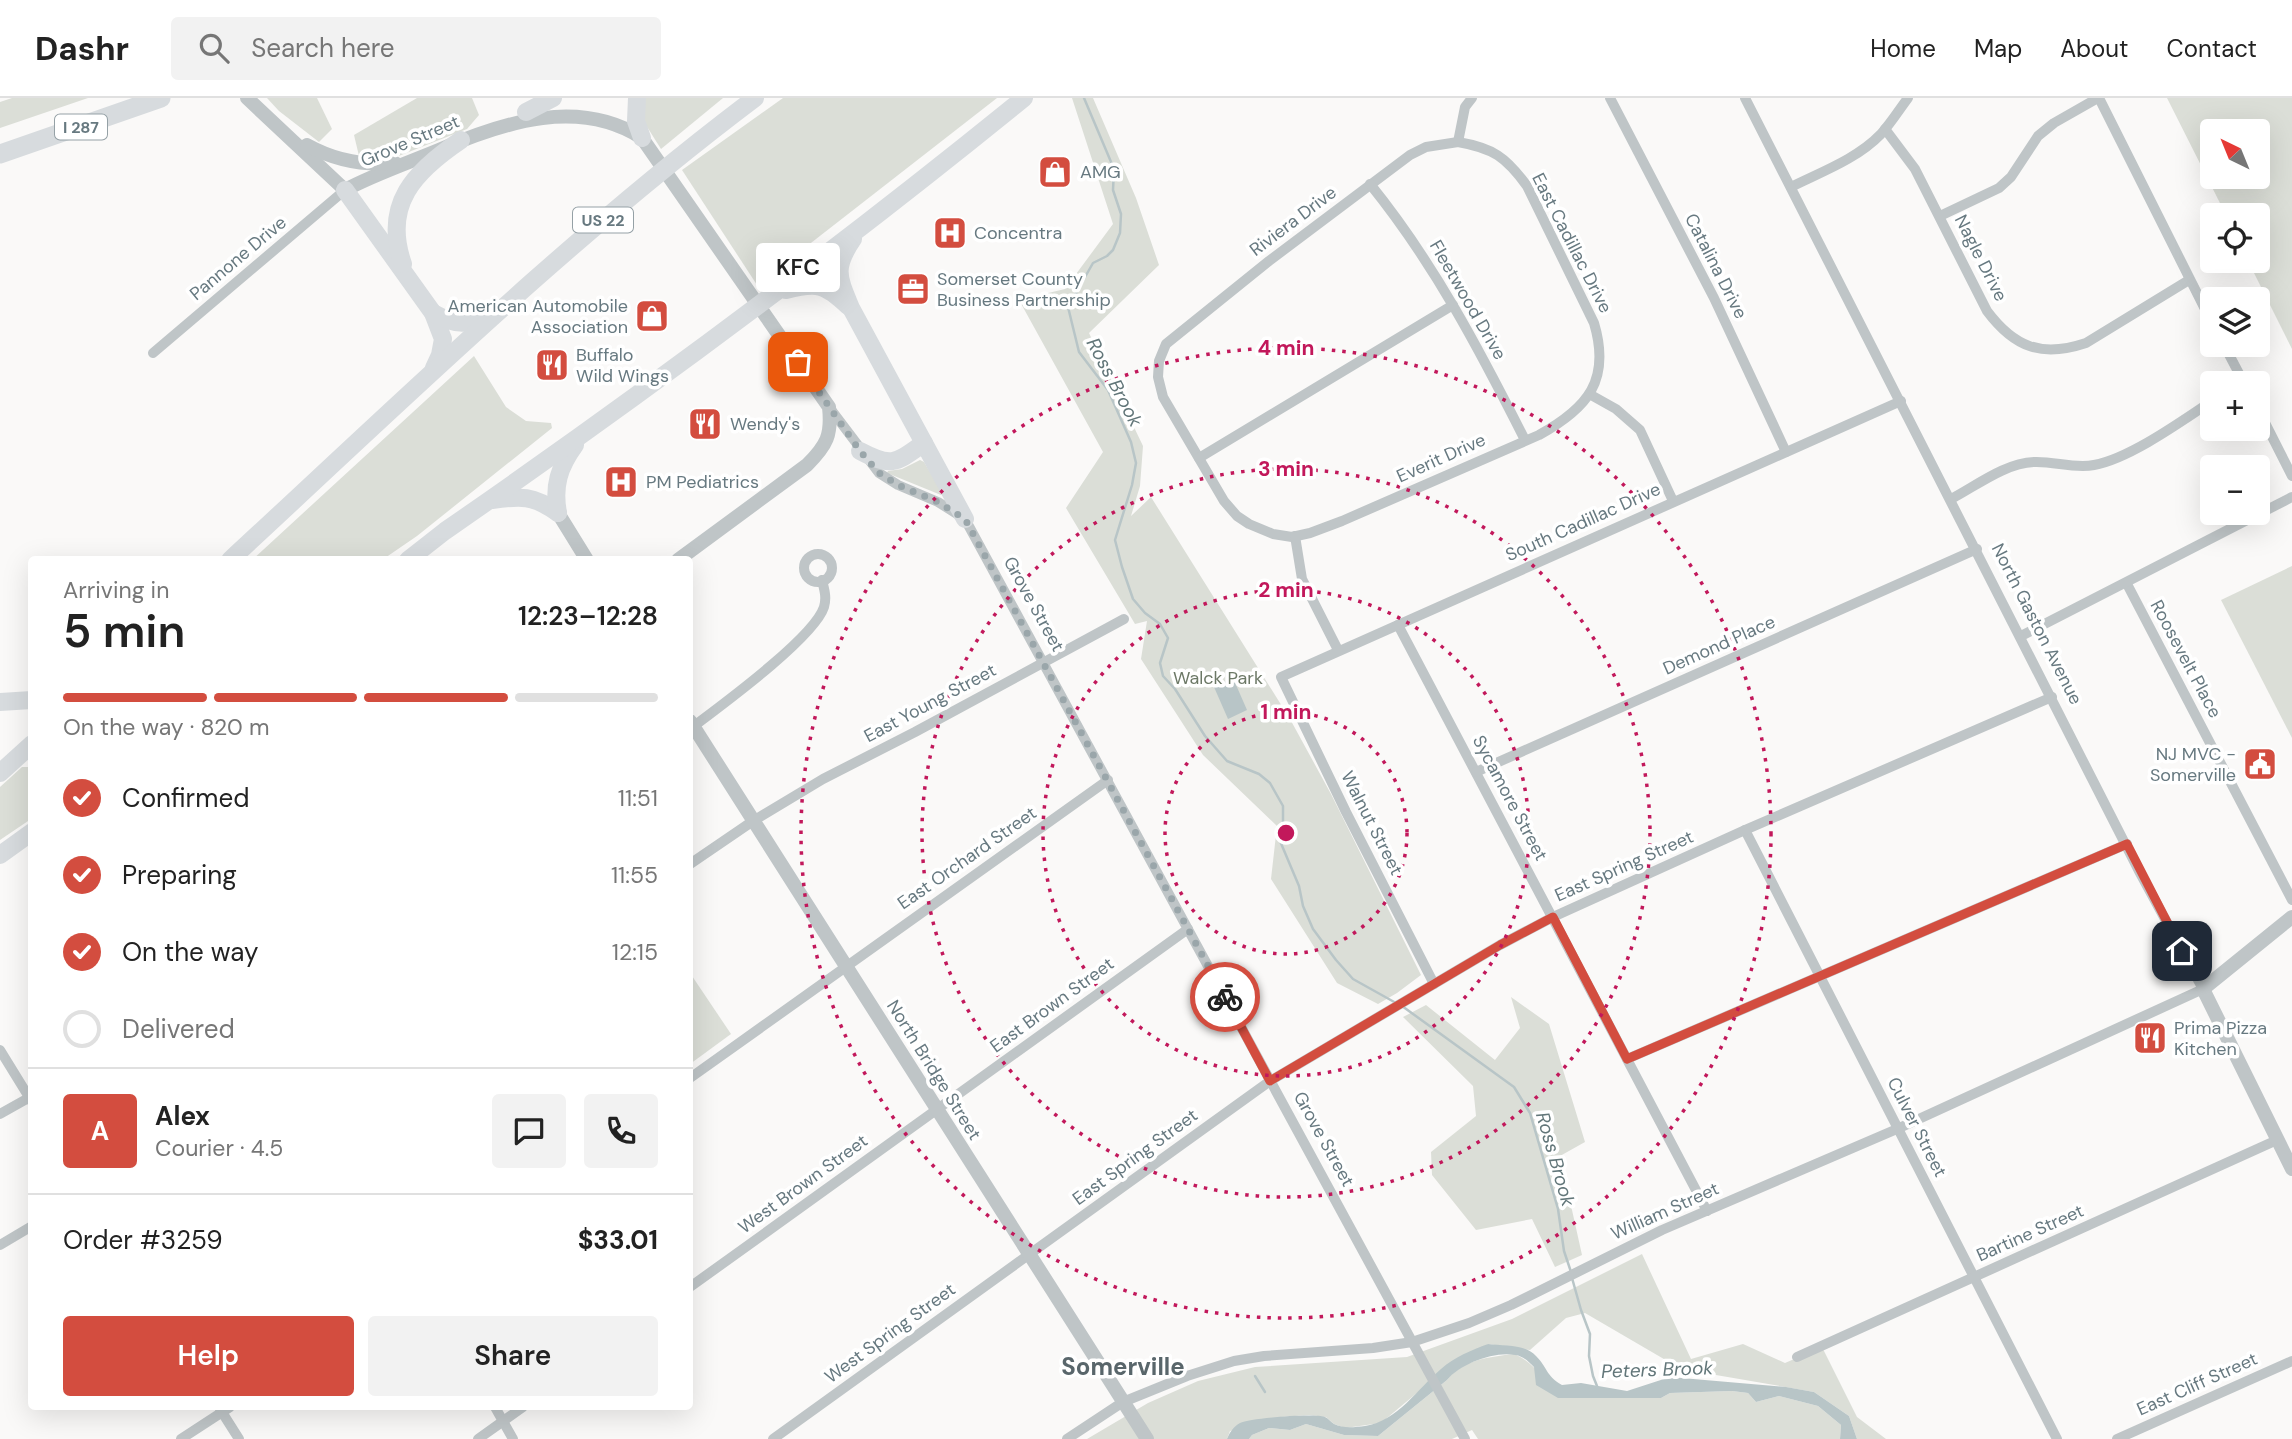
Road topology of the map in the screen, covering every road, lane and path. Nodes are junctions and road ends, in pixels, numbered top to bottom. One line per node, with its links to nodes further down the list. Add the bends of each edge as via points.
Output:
1 (162, 98): 20 (highway, I 287)
2 (553, 98): 13 (highway)
3 (637, 98): 19 (highway, via 636,121)
4 (736, 98): 14 (highway)
5 (755, 98): 14 (highway, US 22)
6 (1024, 98): 26 (highway)
7 (1472, 98): 18 (street, via 1465,107)
8 (1610, 98): 46 (street, Catalina Drive, via 1714,298)
9 (1745, 98): 23 (street, North Gaston Avenue)
10 (1908, 98): 15 (street)
11 (2098, 98): 25 (street, via 2038,136 2000,188); 28 (street)
12 (249, 100): 16 (street)
13 (526, 112): 17 (street, Grove Street); 19 (street, Grove Street, via 557,105 594,108 625,123)
14 (716, 128): 34 (highway, US 22, via 576,242)
15 (1885, 128): 23 (street, via 1836,166); 25 (street, Nagle Drive, via 1915,169)
16 (285, 132): 21 (street, via 321,153 351,162 383,164); 24 (street)
17 (461, 140): 21 (street, Grove Street); 27 (highway, via 427,164 404,195 397,233)
18 (1458, 142): 22 (street, Riviera Drive, via 1426,146); 37 (street, East Cadillac Drive, via 1483,146 1504,160 1527,186 1600,341 1599,370)
19 (647, 146): 39 (street, Grove Street)
20 (0, 154)
21 (421, 158): 24 (street, Grove Street)
22 (1370, 184): 31 (street, Fleetwood Drive); 47 (street, Riviera Drive, via 1166,344 1158,377 1163,397)
23 (1791, 187): 38 (street, North Gaston Avenue)
24 (345, 190): 27 (highway); 35 (street, Pannone Drive)
25 (1940, 216): 28 (street, Nagle Drive, via 1987,311 2014,340 2030,347 2070,348 2085,343)
26 (860, 229): 29 (highway); 32 (highway, via 841,257 838,271)
27 (408, 277): 33 (highway)
28 (2189, 280): 30 (street)
29 (778, 292): 32 (highway, via 821,285); 41 (highway)
30 (2200, 301)
31 (1453, 305): 43 (street, Fleetwood Drive); 47 (street)
32 (851, 308): 44 (highway)
33 (433, 313): 34 (highway, via 452,324); 36 (highway, via 443,339)
34 (494, 317): 36 (highway, US 22)
35 (153, 353)
36 (432, 374): 57 (highway, US 22)
37 (1591, 394): 43 (street, Everit Drive, via 1561,423); 52 (street, via 1640,430)
38 (1901, 401): 46 (street, South Cadillac Drive); 50 (street, North Gaston Avenue)
39 (829, 407): 45 (street, Grove Street); 60 (street, via 831,422 822,450)
40 (2200, 409): 50 (street, via 2108,461 2082,466 2019,464)
41 (584, 433): 51 (highway); 53 (highway, via 556,478)
42 (2270, 433): 48 (street)
43 (1525, 440): 55 (street, Everit Drive)
44 (924, 443): 45 (highway, via 889,463); 54 (highway)
45 (860, 451): 54 (street, Grove Street, via 887,479 928,496)
46 (1786, 452): 52 (street, South Cadillac Drive)
47 (1199, 458): 55 (street, via 1237,516 1273,534)
48 (2292, 476)
49 (2292, 496): 62 (street)
50 (1951, 499): 56 (street, North Gaston Avenue)
51 (488, 500): 53 (highway, via 535,499); 58 (highway)
52 (1672, 501): 64 (street, South Cadillac Drive)
53 (558, 513): 59 (street)
54 (965, 519): 67 (street, Grove Street)
55 (1295, 536): 66 (street, via 1302,579)
56 (1977, 549): 65 (street, North Gaston Avenue); 77 (street, Demond Place)
57 (234, 556)
58 (413, 556)
59 (585, 556)
60 (682, 556)
61 (822, 580): 72 (street, via 825,602 814,623 776,661)
62 (2127, 583): 65 (street); 86 (street, Roosevelt Place)
63 (1124, 619): 67 (street, East Young Street)
64 (1398, 625): 66 (street, South Cadillac Drive); 77 (street, Sycamore Street)
65 (2021, 636): 69 (street, North Gaston Avenue)
66 (1338, 650): 68 (street, South Cadillac Drive)
67 (1044, 662): 79 (street, Grove Street); 80 (street, East Young Street)
68 (1280, 677): 92 (street, Walnut Street)
69 (2052, 697): 81 (street, East Spring Street); 83 (street, North Gaston Avenue)
70 (28, 700): 71 (highway)
71 (0, 702)
72 (693, 724)
73 (693, 729): 80 (street, North Bridge Street)
74 (28, 748): 78 (highway)
75 (0, 753): 76 (highway)
76 (28, 757)
77 (1476, 772): 87 (street, Sycamore Street)
78 (0, 773)
79 (1108, 780): 89 (street, Grove Street); 90 (street, East Orchard Street)
80 (752, 821): 85 (street, East Young Street); 90 (street, North Bridge Street)
81 (1745, 830): 87 (street, East Spring Street); 91 (street, Culver Street)
82 (28, 835): 84 (highway)
83 (2127, 844): 91 (street); 93 (street, North Gaston Avenue)
84 (0, 855)
85 (693, 862)
86 (2292, 900)
87 (1553, 917): 92 (street, East Spring Street); 95 (street, Sycamore Street)
88 (2292, 917): 93 (street)
89 (1188, 929): 97 (street, Grove Street); 100 (street, East Brown Street)
90 (845, 965): 96 (street, East Orchard Street); 100 (street, North Bridge Street)
91 (1820, 976): 95 (street); 102 (street, Culver Street)
92 (1434, 984): 97 (street, East Spring Street)
93 (2203, 989): 102 (street, William Street); 103 (street, North Gaston Avenue)
94 (0, 1050): 98 (street)
95 (1627, 1059): 105 (street, Sycamore Street)
96 (693, 1076)
97 (1270, 1081): 108 (street, East Spring Street); 111 (street, Grove Street)
98 (28, 1093)
99 (28, 1100): 101 (street)
100 (936, 1109): 108 (street, North Bridge Street); 110 (street, West Brown Street)
101 (0, 1114)
102 (1897, 1129): 105 (street, William Street); 109 (street, Culver Street)
103 (2277, 1140): 104 (street, North Gaston Avenue); 109 (street, Bartine Street)
104 (2290, 1159)
105 (1707, 1211): 111 (street, William Street, via 1469,1323)
106 (28, 1228): 107 (street)
107 (0, 1245)
108 (1029, 1255): 114 (street, North Bridge Street); 124 (street, West Spring Street)
109 (1976, 1277): 112 (street, Bartine Street); 128 (street, Culver Street)
110 (693, 1285)
111 (1412, 1342): 114 (street, William Street, via 1234,1361); 127 (street, Grove Street)
112 (1797, 1357)
113 (2292, 1361): 129 (street, East Cliff Street)
114 (1123, 1402): 125 (street, William Street); 126 (street, North Bridge Street)
115 (223, 1410): 120 (street)
116 (224, 1410): 121 (street)
117 (497, 1410): 119 (street)
118 (519, 1410): 119 (street)
119 (503, 1421): 122 (street); 123 (street)
120 (181, 1439)
121 (239, 1439)
122 (478, 1439)
123 (513, 1439)
124 (773, 1439)
125 (1067, 1439)
126 (1147, 1439)
127 (1465, 1439)
128 (2057, 1439)
129 (2117, 1439)

